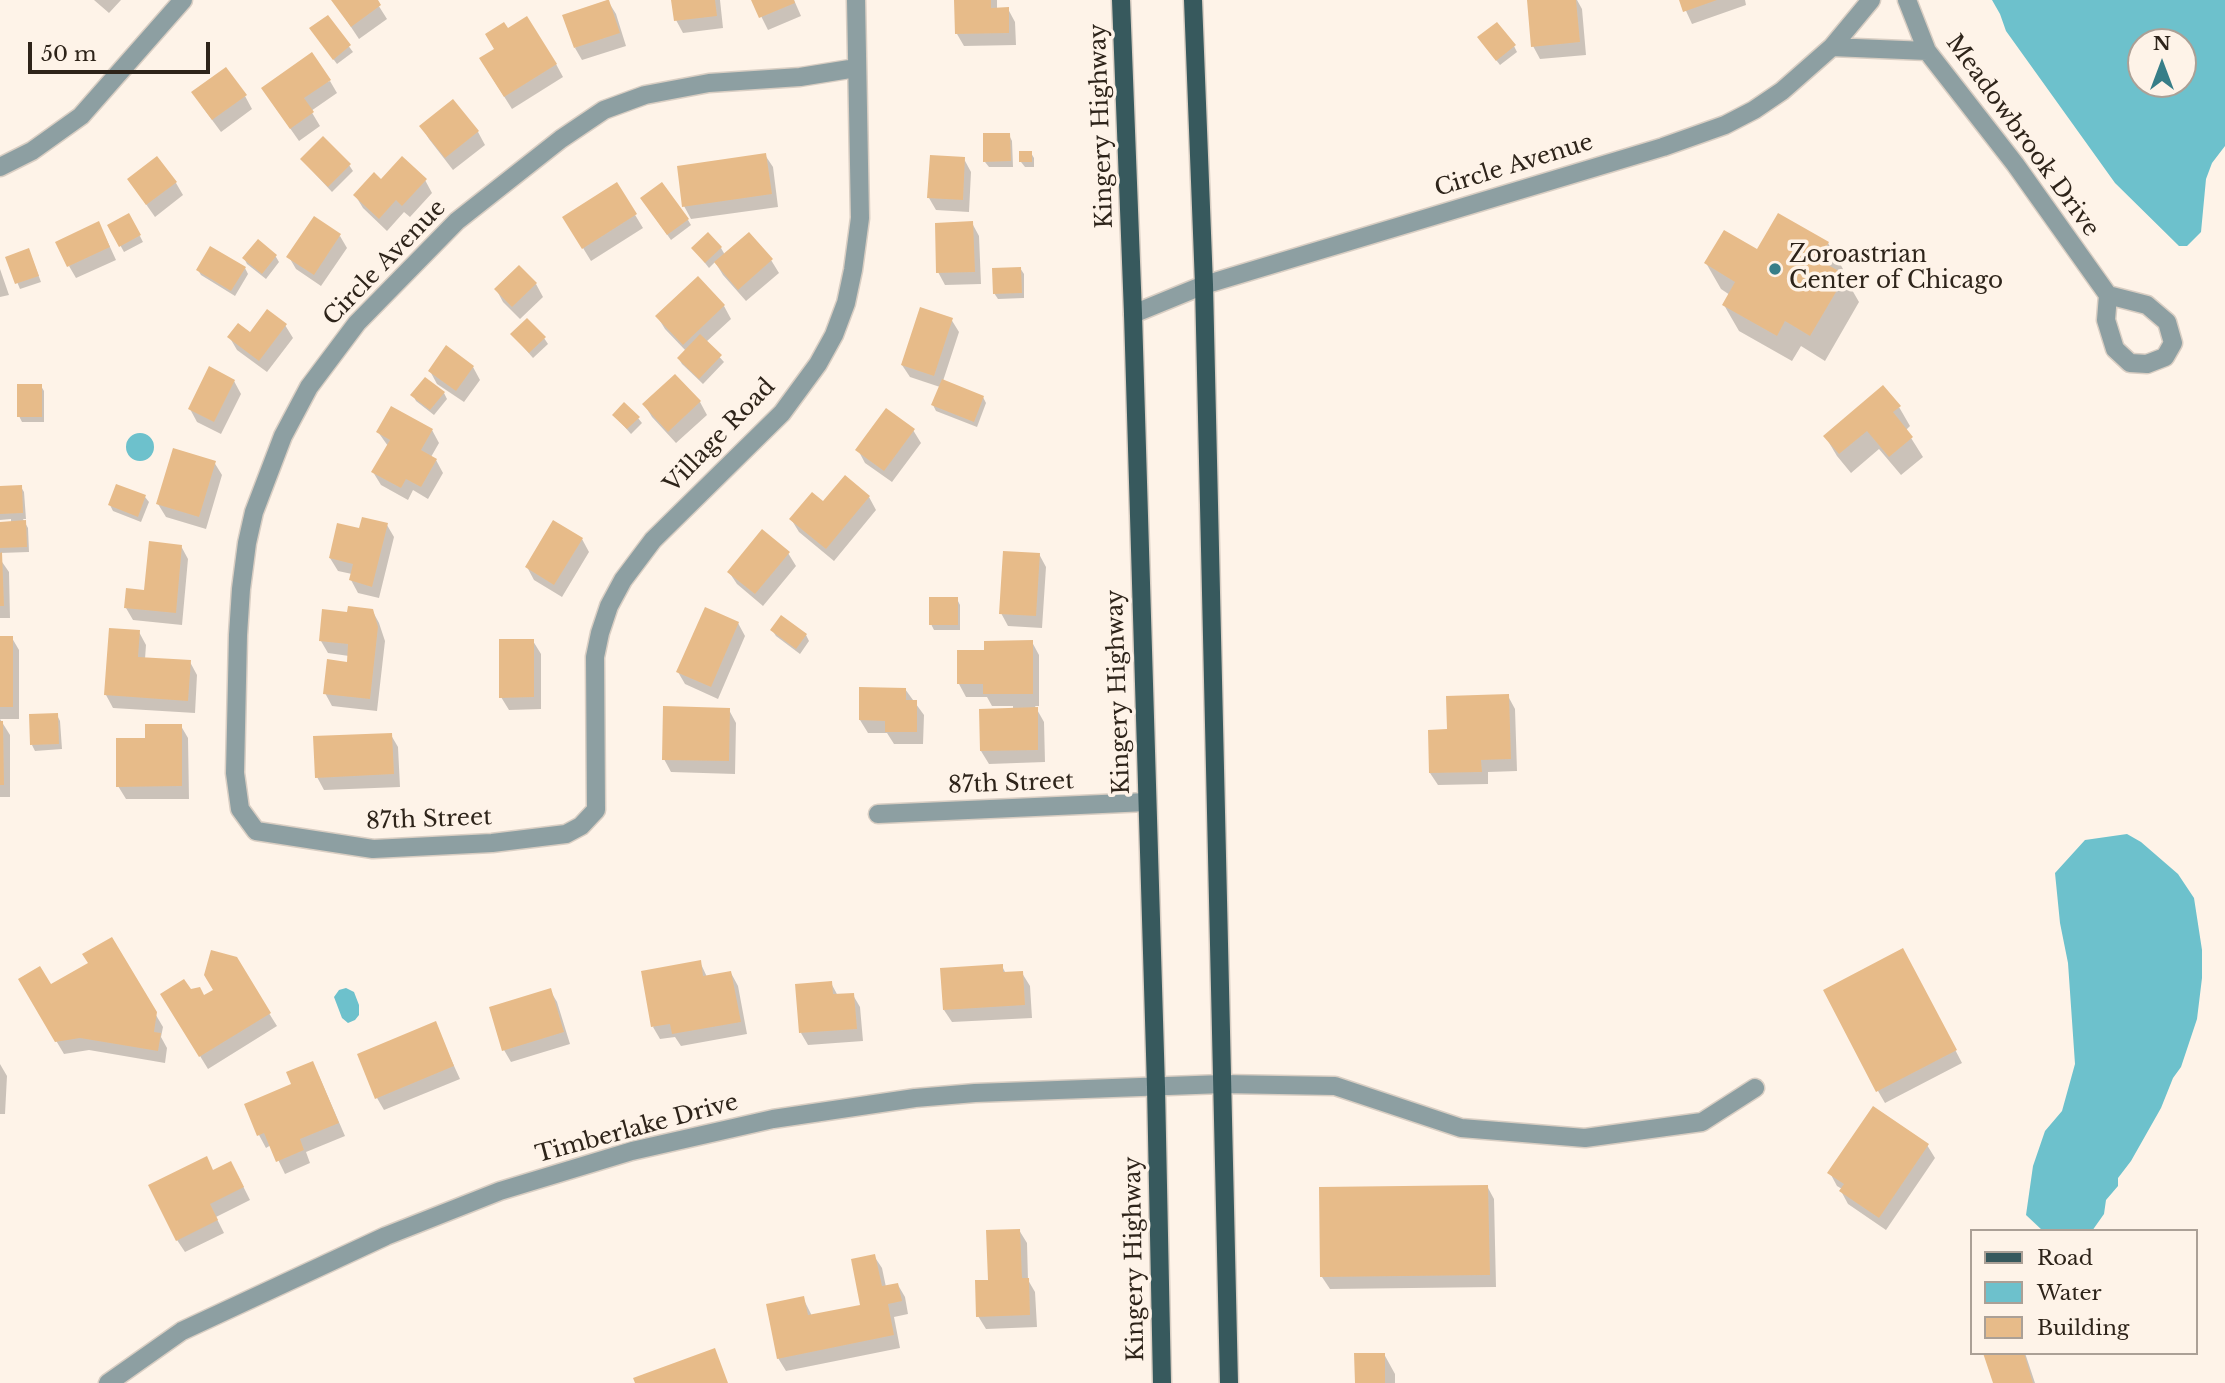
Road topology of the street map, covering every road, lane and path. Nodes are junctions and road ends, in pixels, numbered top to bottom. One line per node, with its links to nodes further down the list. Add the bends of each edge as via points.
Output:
1 (183, 0): 10 (street, via 81,116 32,151)
2 (856, 0): 9 (street, Village Road)
3 (1121, 0): 13 (main road, Kingery Highway)
4 (1193, 0): 11 (main road)
5 (1871, 0): 7 (street, Circle Avenue)
6 (1907, 0): 8 (street, Meadowbrook Drive)
7 (1832, 47): 8 (street); 11 (street, Circle Avenue, via 1760,106 1696,136)
8 (1927, 51): 12 (street, Meadowbrook Drive)
9 (856, 68): 15 (street, Village Road, via 860,218 853,270 834,335 782,413 653,540 609,606 595,657); 17 (street, Circle Avenue, via 709,83 645,95 604,110 457,221 357,323 309,387 284,436 254,512 247,543 238,635 235,773 240,810)
10 (0, 167)
11 (1204, 285): 13 (street, Circle Avenue); 18 (main road)
12 (2108, 295)
13 (1133, 314): 14 (main road, Kingery Highway)
14 (1147, 802): 16 (street, 87th Street); 19 (main road, Kingery Highway)
15 (596, 810): 17 (street, 87th Street, via 566,834 492,843 373,849)
16 (878, 814)
17 (256, 831)
18 (1223, 1084): 19 (street, Timberlake Drive); 20 (street, Timberlake Drive, via 1335,1087 1461,1129 1585,1138 1702,1122); 23 (main road)
19 (1156, 1087): 21 (street, Timberlake Drive, via 915,1098 773,1119 632,1151 500,1192 386,1236 182,1331); 22 (main road, Kingery Highway)
20 (1755, 1088)
21 (108, 1383)
22 (1162, 1383)
23 (1229, 1383)

